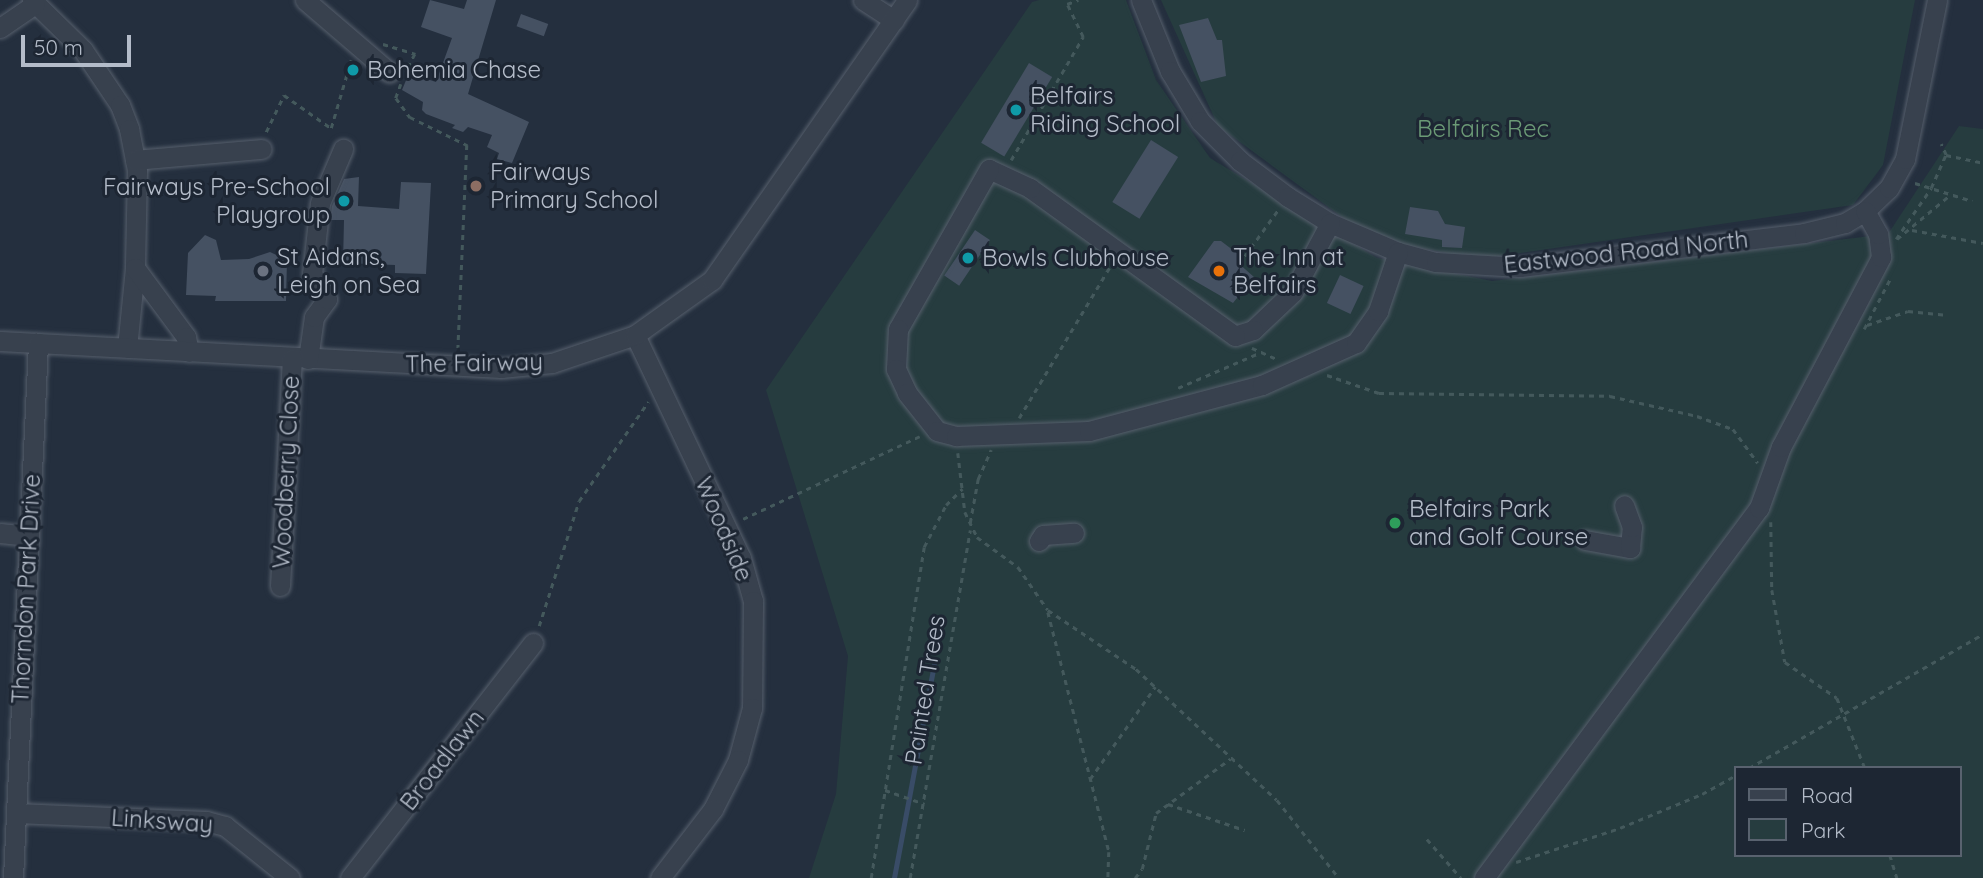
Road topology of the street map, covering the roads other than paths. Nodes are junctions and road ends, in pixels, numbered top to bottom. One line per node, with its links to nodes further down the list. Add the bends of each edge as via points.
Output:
1 (305, 0): 9 (street)
2 (863, 0): 7 (street)
3 (907, 0): 7 (street, The Fairway)
4 (1141, 0): 14 (street, Eastwood Road North, via 1170,71 1200,121 1240,161)
5 (1937, 0): 13 (street, Eastwood Road North, via 1905,159 1889,188)
6 (34, 2): 8 (street); 12 (street, via 83,50 120,105)
7 (894, 20): 17 (street, The Fairway, via 712,281)
8 (0, 29)
9 (389, 72)
10 (262, 149): 12 (street, via 230,162)
11 (343, 149): 22 (street, Woodberry Close, via 318,214 312,274 327,299 314,317)
12 (135, 160): 16 (street)
13 (1865, 211): 15 (street, Eastwood Road North, via 1845,223 1804,233 1520,267 1436,262); 38 (street, via 1878,234 1881,257 1781,447 1759,509)
14 (1330, 223): 15 (street, Eastwood Road North); 15 (street, via 1293,292 1253,330 1235,336 1030,188 989,169 898,329 896,369 907,393 947,433 1089,431 1262,385 1356,343 1378,311)
15 (1398, 252)
16 (135, 268): 20 (street); 21 (street, via 186,337)
17 (635, 335): 22 (street, The Fairway, via 552,363 501,368); 37 (street, Woodside, via 726,527 753,601 752,708 738,760 713,809)
18 (0, 341): 19 (street, The Fairway)
19 (38, 343): 20 (street, The Fairway); 26 (street, Thorndon Park Drive)
20 (127, 348): 21 (street, The Fairway)
21 (189, 352): 22 (street, The Fairway)
22 (300, 358): 29 (street, Woodberry Close)
23 (1624, 505): 27 (street, via 1632,527 1630,548)
24 (0, 533): 26 (street)
25 (1074, 533): 28 (street, via 1043,535)
26 (29, 536): 32 (street, Thorndon Park Drive)
27 (1585, 540)
28 (1039, 541)
29 (280, 586)
30 (533, 643): 36 (street, Broadlawn)
31 (0, 722): 32 (street)
32 (20, 723): 33 (street, Thorndon Park Drive)
33 (16, 813): 34 (street, Thorndon Park Drive); 35 (street, Linksway, via 206,821 225,826)
34 (13, 878)
35 (290, 878)
36 (350, 878)
37 (660, 878)
38 (1484, 878)

